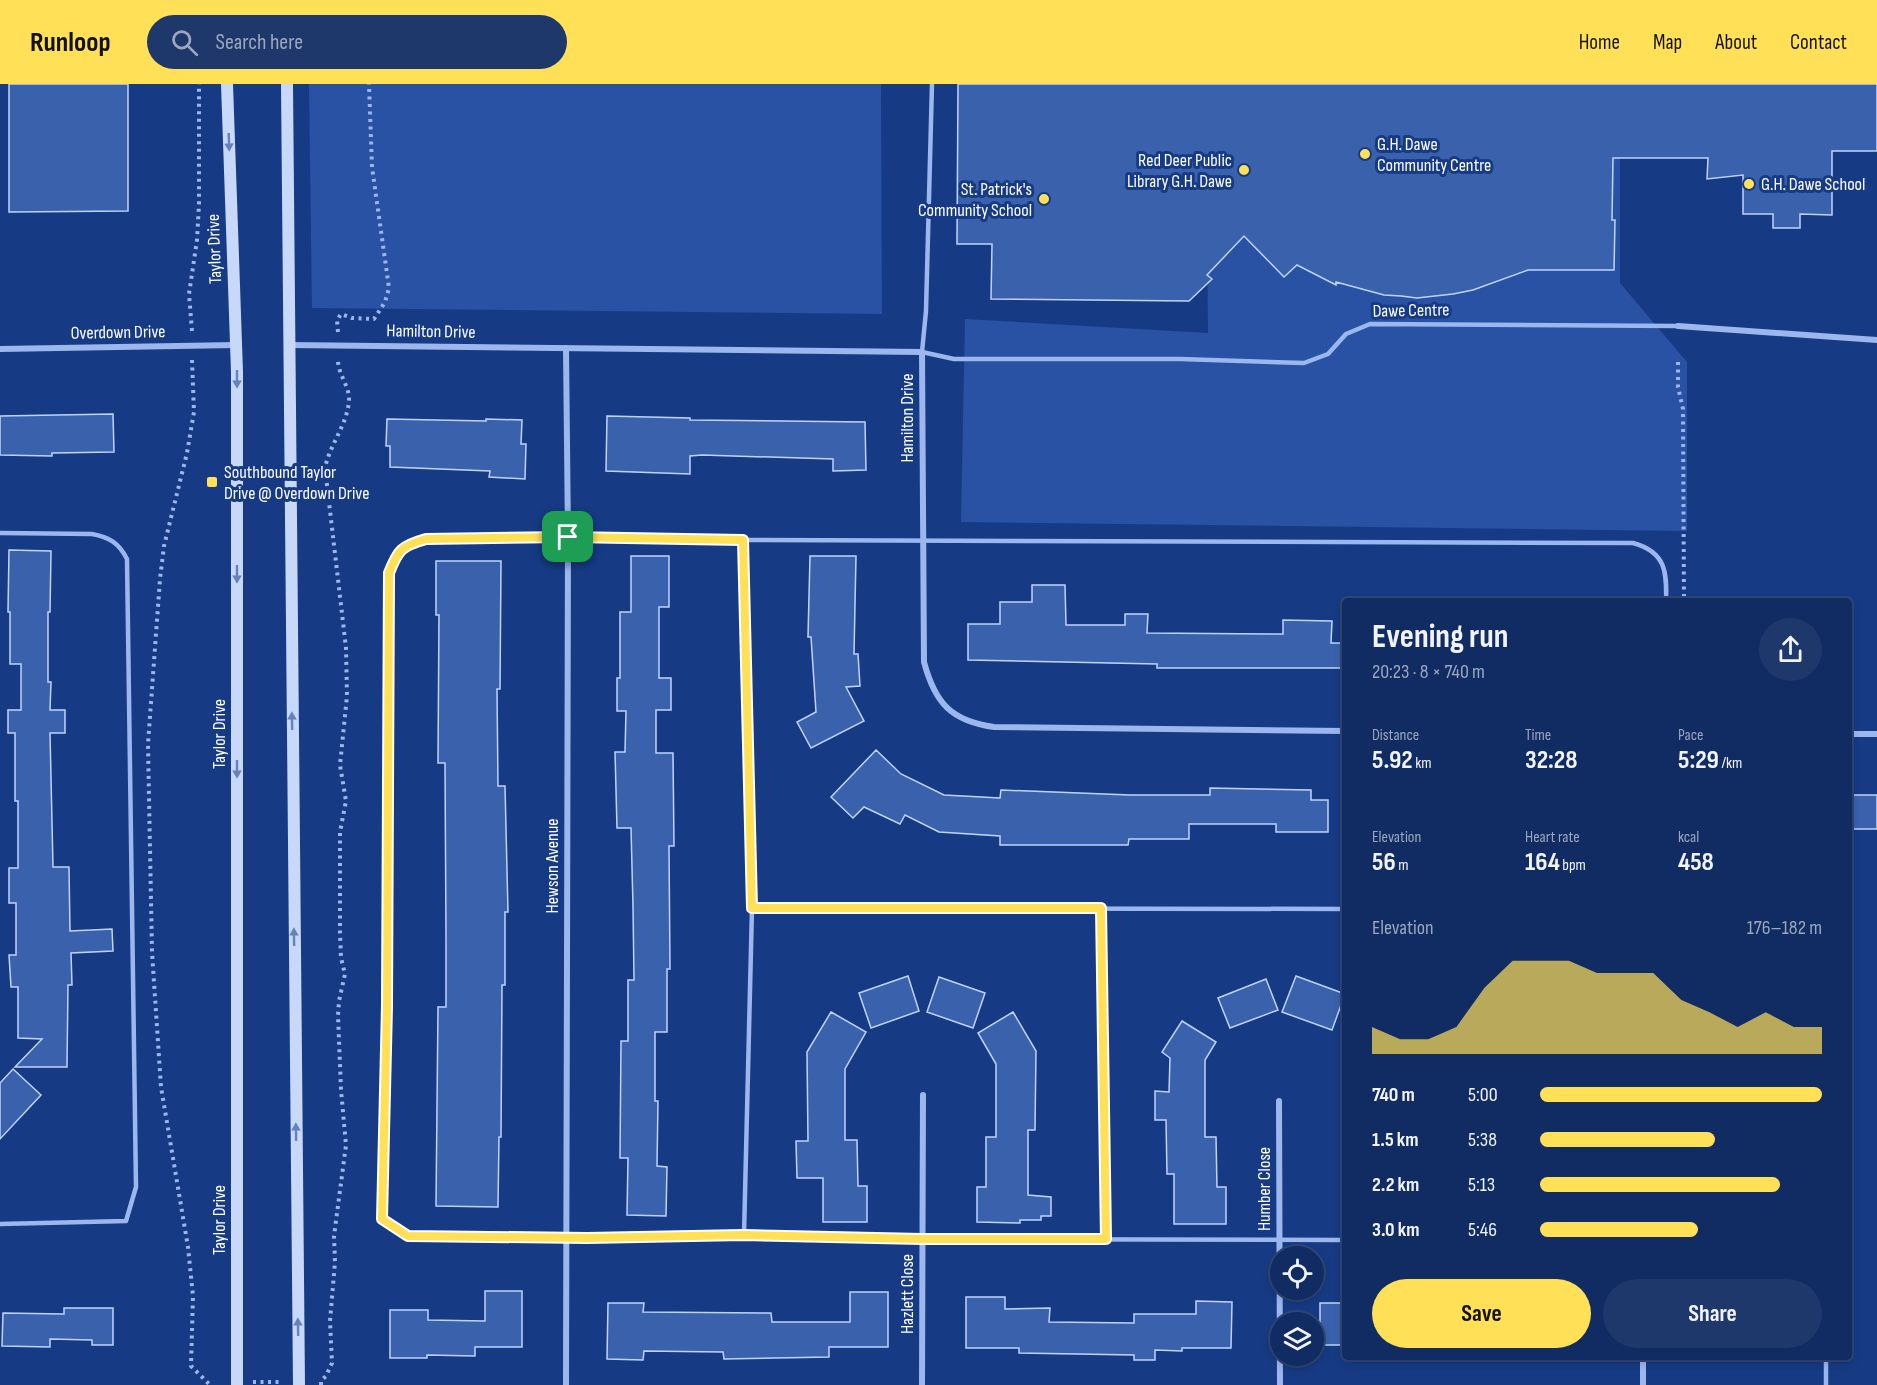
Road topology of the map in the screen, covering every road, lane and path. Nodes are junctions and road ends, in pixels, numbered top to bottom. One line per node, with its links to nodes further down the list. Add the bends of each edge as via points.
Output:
1 (199, 84): 11 (path, via 199,204 189,294)
2 (227, 84): 9 (main road, Taylor Drive, one-way to 9)
3 (287, 84): 10 (main road)
4 (369, 84): 6 (path, via 372,167 389,288 374,319 340,314)
5 (932, 84): 14 (lane)
6 (338, 320)
7 (1678, 326): 8 (street, Dawe Centre); 14 (lane, Dawe Centre, via 1370,324 1347,334 1328,354 1304,363 954,359)
8 (1877, 340)
9 (236, 345): 11 (street, Overdown Drive); 44 (main road, Taylor Drive, one-way to 44)
10 (289, 345): 12 (street, Hamilton Drive); 41 (main road, one-way to 10)
11 (192, 346): 13 (street, Overdown Drive)
12 (566, 348): 14 (street, Hamilton Drive); 19 (street, Hewson Avenue)
13 (0, 349)
14 (922, 352): 21 (street, Hamilton Drive)
15 (1677, 362): 23 (path, via 1677,387 1683,409)
16 (338, 371): 42 (path, via 349,398 346,418 325,468 347,675 340,765 346,801 340,832 341,950 345,974 338,1015 346,1145 334,1236 332,1363)
17 (192, 373): 43 (path, via 194,412 160,579 148,744 152,952 161,1087 188,1247 192,1286 191,1366)
18 (0, 533): 32 (lane, via 107,537 122,548 127,559 136,1187 126,1221)
19 (568, 537): 20 (lane); 34 (street, Hewson Avenue); 34 (lane, via 426,539 396,554 389,573 382,1219 408,1236)
20 (743, 540): 21 (lane); 27 (lane)
21 (922, 540): 22 (lane, via 1633,543 1661,558); 24 (street, Hamilton Drive, via 924,662 933,692 952,714 965,721 994,728)
22 (1666, 598)
23 (1684, 598)
24 (1342, 731)
25 (1852, 734): 26 (street)
26 (1877, 734)
27 (752, 908): 28 (lane); 33 (lane)
28 (1101, 908): 29 (lane); 36 (lane)
29 (1342, 909)
30 (923, 1095): 35 (street, Hazlett Close)
31 (1279, 1101): 37 (street, Humber Close)
32 (0, 1224)
33 (744, 1235): 34 (lane); 35 (lane)
34 (567, 1238): 45 (street, Hewson Avenue)
35 (922, 1239): 36 (lane); 46 (street, Hazlett Close)
36 (1106, 1239): 37 (lane)
37 (1279, 1240): 38 (lane); 47 (street, Humber Close)
38 (1342, 1240)
39 (1643, 1360): 48 (street)
40 (1826, 1360): 49 (lane)
41 (299, 1383): 42 (path); 44 (path)
42 (321, 1383)
43 (210, 1384): 44 (path)
44 (237, 1384)
45 (566, 1385)
46 (922, 1385)
47 (1280, 1385)
48 (1643, 1385)
49 (1826, 1385)

